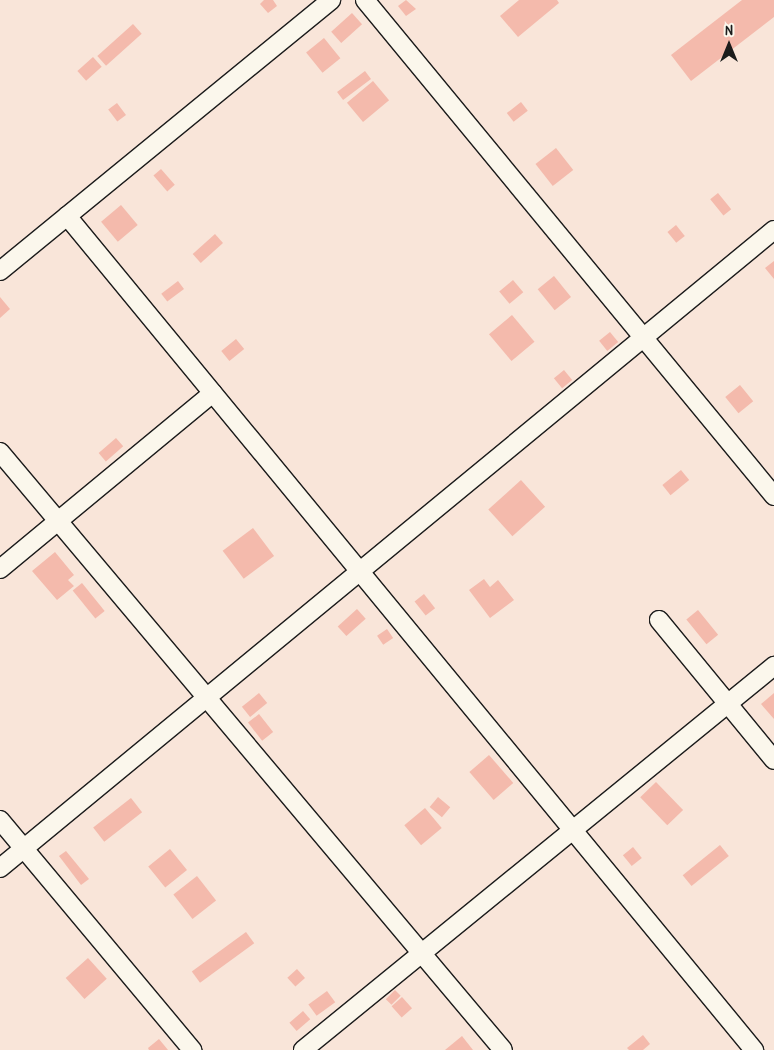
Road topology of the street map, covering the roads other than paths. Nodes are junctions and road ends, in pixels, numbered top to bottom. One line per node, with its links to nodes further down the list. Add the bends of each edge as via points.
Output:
1 (331, 0): 3 (street)
2 (365, 0): 6 (street)
3 (66, 216): 5 (street); 7 (street)
4 (774, 230): 6 (street)
5 (0, 271)
6 (643, 338): 9 (street); 12 (street)
7 (213, 394): 10 (street); 12 (street)
8 (0, 452): 10 (street)
9 (774, 496)
10 (58, 521): 11 (street); 15 (street)
11 (0, 569)
12 (360, 572): 15 (street); 19 (street)
13 (659, 620): 16 (street)
14 (774, 666): 16 (street)
15 (207, 698): 20 (street); 22 (street)
16 (728, 704): 17 (street); 19 (street)
17 (774, 760)
18 (0, 820): 20 (street)
19 (573, 830): 22 (street); 26 (street)
20 (24, 848): 21 (street); 23 (street)
21 (0, 868)
22 (421, 953): 24 (street); 25 (street)
23 (192, 1050)
24 (303, 1050)
25 (503, 1050)
26 (754, 1050)

